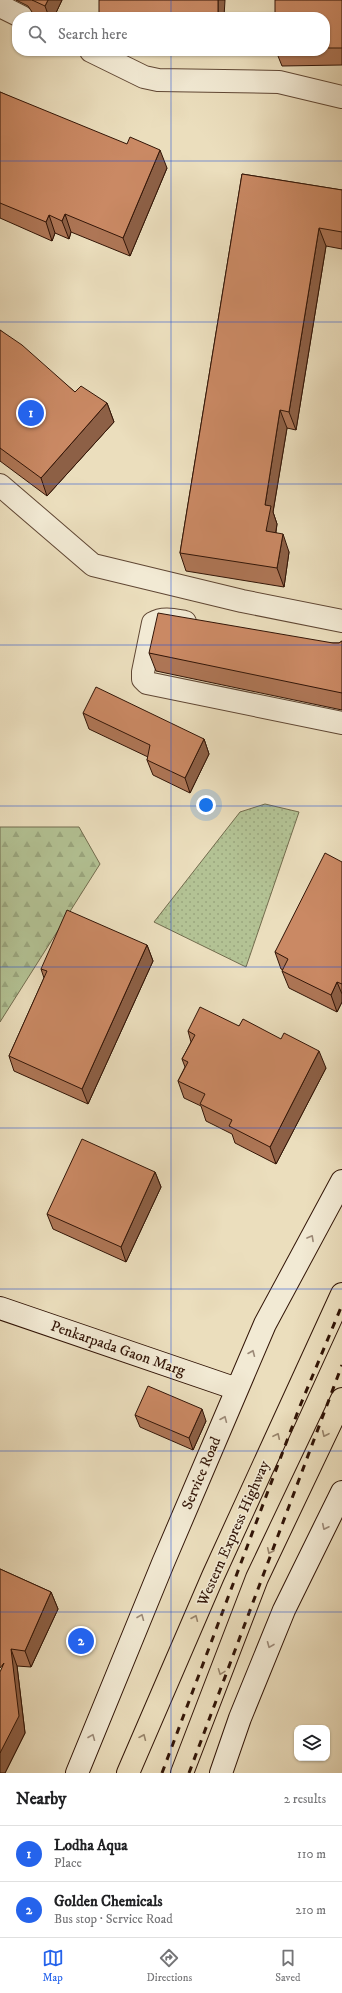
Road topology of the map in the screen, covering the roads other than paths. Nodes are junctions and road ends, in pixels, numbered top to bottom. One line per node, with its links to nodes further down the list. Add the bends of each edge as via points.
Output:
1 (0, 6): 2 (street)
2 (12, 12)
3 (101, 56): 4 (street, via 144,77 158,80 279,82)
4 (342, 97)
5 (0, 485): 6 (street, via 93,565 242,601)
6 (342, 621)
7 (203, 625): 8 (street, via 165,619 153,623 143,672 145,681)
8 (342, 723)
9 (342, 1181): 12 (street, Service Road, one-way to 9, via 264,1324)
10 (342, 1294): 16 (highway, Western Express Highway, one-way to 10, via 213,1576)
11 (0, 1308): 12 (street, Penkarpada Gaon Marg)
12 (237, 1389): 15 (street, Service Road, one-way to 12)
13 (342, 1398): 17 (highway, one-way to 17, via 257,1578)
14 (342, 1492): 18 (street, one-way to 18, via 284,1610 240,1718)
15 (77, 1773)
16 (128, 1773)
17 (182, 1773)
18 (221, 1773)

